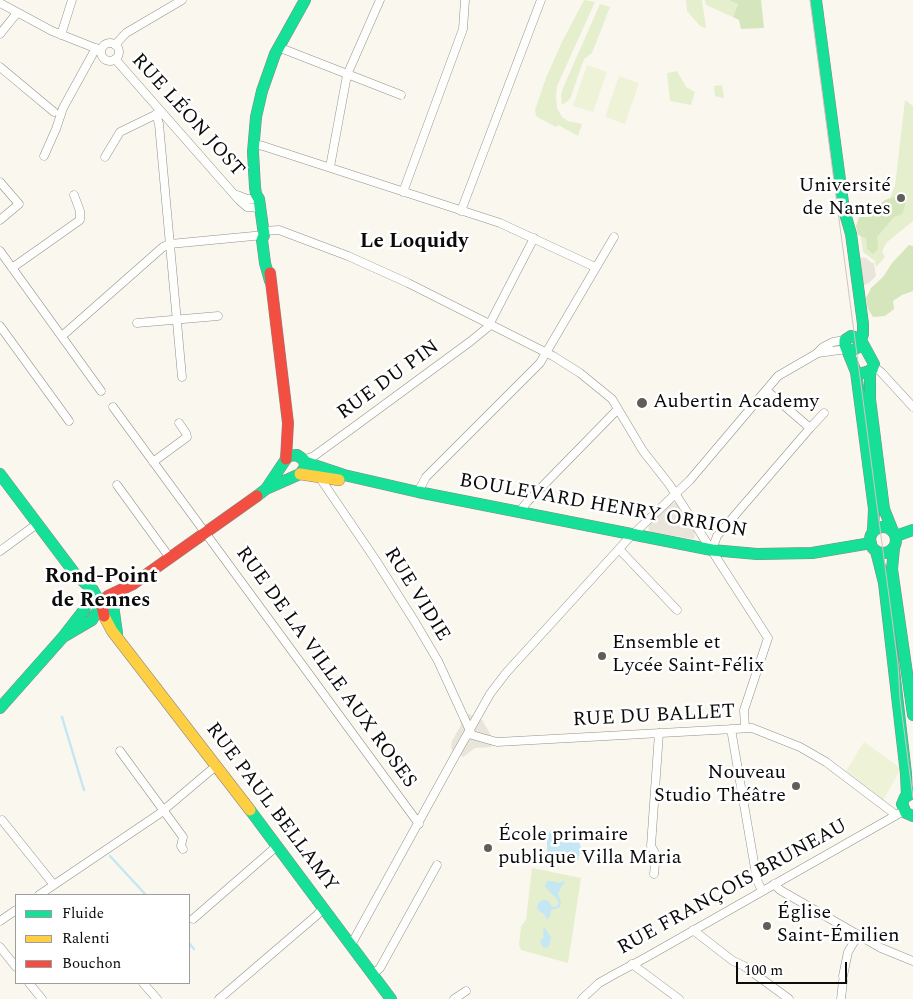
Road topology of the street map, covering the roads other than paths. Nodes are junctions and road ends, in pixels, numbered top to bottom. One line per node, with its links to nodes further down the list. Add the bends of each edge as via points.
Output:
1 (72, 0): 12 (street)
2 (182, 0): 8 (street)
3 (380, 0): 18 (street)
4 (465, 0): 27 (street, via 463,29)
5 (541, 0): 30 (street)
6 (816, 0): 45 (main road, via 844,210 851,234 863,324)
7 (0, 3): 10 (street)
8 (172, 3): 13 (street, via 126,33)
9 (302, 5): 14 (main road)
10 (17, 13): 11 (street); 12 (street)
11 (0, 34)
12 (61, 34): 15 (street)
13 (115, 45): 15 (street, via 106,44); 16 (street, via 119,52)
14 (280, 48): 18 (street); 22 (main road, via 259,98)
15 (99, 49): 16 (street, via 104,59); 23 (street, via 63,108)
16 (115, 59): 21 (street, RUE LÉON JOST)
17 (0, 67): 20 (street)
18 (347, 75): 19 (street); 25 (street)
19 (401, 95)
20 (54, 112)
21 (159, 113): 24 (street, via 120,132); 29 (street, RUE LÉON JOST, via 235,194); 35 (street)
22 (254, 144): 25 (street); 29 (main road, via 255,188)
23 (44, 156)
24 (105, 157)
25 (330, 167): 27 (street)
26 (0, 182): 31 (street, via 19,204)
27 (403, 192): 30 (street)
28 (74, 195): 38 (street, via 80,220)
29 (260, 203): 32 (main road)
30 (461, 210): 34 (street)
31 (0, 220)
32 (263, 233): 35 (street); 42 (street, via 279,230 348,256); 59 (main road)
33 (614, 237): 37 (street)
34 (534, 238): 37 (street); 42 (street)
35 (170, 244): 40 (street); 44 (street)
36 (0, 251): 38 (street)
37 (595, 267): 47 (street)
38 (12, 268): 44 (street)
39 (218, 316): 40 (street)
40 (177, 319): 41 (street); 50 (street)
41 (137, 323)
42 (490, 324): 47 (street); 61 (street, RUE DU PIN, via 354,428 314,456)
43 (0, 326): 57 (street)
44 (62, 336): 52 (street)
45 (862, 341): 46 (main road, via 851,336); 48 (main road)
46 (846, 344): 49 (main road); 51 (street, via 816,354 782,373)
47 (547, 353): 55 (street, via 580,373 612,399); 70 (street, via 500,405 426,477)
48 (871, 366): 49 (main road, via 863,373); 54 (street); 79 (main road, via 870,400 884,509)
49 (856, 370): 76 (main road, via 874,508)
50 (182, 376)
51 (766, 390): 60 (street); 71 (street)
52 (101, 391)
53 (113, 407): 63 (street, RUE DE LA VILLE AUX ROSES)
54 (913, 407)
55 (618, 409): 71 (street); 73 (street)
56 (824, 413): 60 (street)
57 (69, 421)
58 (180, 423): 63 (street, via 187,437)
59 (288, 423): 61 (main road); 62 (main road)
60 (810, 428): 83 (street, via 717,536)
61 (302, 459): 62 (main road, via 291,455); 65 (main road, via 304,470); 70 (main road, BOULEVARD HENRY ORRION, via 336,473)
62 (285, 461): 65 (main road, via 286,472); 69 (main road)
63 (153, 462): 77 (street, RUE DE LA VILLE AUX ROSES)
64 (0, 474): 74 (main road)
65 (297, 475): 66 (main road, BOULEVARD HENRY ORRION); 69 (main road)
66 (319, 476): 67 (main road, BOULEVARD HENRY ORRION); 72 (street, RUE VIDIE)
67 (338, 480): 70 (main road, BOULEVARD HENRY ORRION); 72 (street, via 333,486)
68 (117, 485): 85 (street)
69 (266, 488): 77 (main road)
70 (418, 492): 73 (main road, BOULEVARD HENRY ORRION)
71 (675, 494): 78 (street); 83 (street)
72 (333, 495): 95 (street, RUE VIDIE, via 438,661)
73 (519, 512): 78 (main road, BOULEVARD HENRY ORRION)
74 (37, 524): 84 (street); 87 (main road)
75 (913, 530): 79 (main road)
76 (873, 531): 79 (main road, via 881,526); 80 (main road, via 870,537)
77 (204, 532): 85 (main road); 103 (street, RUE DE LA VILLE AUX ROSES)
78 (633, 533): 82 (street); 83 (main road, BOULEVARD HENRY ORRION)
79 (894, 533): 81 (main road, via 897,542)
80 (873, 547): 81 (main road, via 886,553); 83 (main road, BOULEVARD HENRY ORRION, via 812,553 757,554); 99 (main road, via 884,583)
81 (894, 548): 92 (main road, via 892,569)
82 (619, 550): 88 (street); 95 (street, via 506,673)
83 (712, 550): 94 (street, via 768,638 744,710)
84 (0, 551)
85 (170, 558): 86 (main road)
86 (133, 584): 87 (main road); 89 (main road)
87 (93, 602): 89 (main road); 89 (main road, via 112,602); 90 (main road)
88 (677, 610)
89 (107, 612): 90 (main road); 98 (main road, RUE PAUL BELLAMY, via 112,631)
90 (63, 637): 91 (main road)
91 (0, 708)
92 (913, 715)
93 (731, 728): 94 (street, RUE DU BALLET); 96 (street, RUE DU BALLET); 110 (street, via 757,880)
94 (745, 728): 101 (street, RUE DU BALLET, via 800,747)
95 (469, 732): 96 (street, RUE DU BALLET, via 496,742); 103 (street)
96 (659, 733): 107 (street, via 650,846 656,855)
97 (120, 751): 100 (street)
98 (217, 765): 100 (street); 104 (main road, RUE PAUL BELLAMY)
99 (910, 794): 101 (main road, via 903,802)
100 (164, 810): 105 (street, via 183,837); 109 (street)
101 (907, 816): 108 (street, RUE FRANÇOIS BRUNEAU)
102 (2, 820): 109 (street)
103 (419, 824): 118 (street)
104 (277, 846): 112 (main road, RUE PAUL BELLAMY); 114 (street)
105 (183, 849)
106 (437, 864): 123 (street, via 380,968)
107 (654, 874)
108 (774, 884): 110 (street, RUE FRANÇOIS BRUNEAU); 117 (street)
109 (54, 885): 111 (street)
110 (762, 891): 116 (street, RUE FRANÇOIS BRUNEAU)
111 (40, 894)
112 (323, 908): 118 (main road, RUE PAUL BELLAMY); 129 (street)
113 (15, 911): 115 (street)
114 (193, 919)
115 (0, 921)
116 (693, 930): 121 (street, RUE FRANÇOIS BRUNEAU); 134 (street)
117 (858, 935): 120 (street); 135 (street, via 844,965)
118 (351, 945): 123 (main road, RUE PAUL BELLAMY)
119 (0, 947): 122 (street)
120 (913, 961)
121 (632, 964): 132 (street, RUE FRANÇOIS BRUNEAU, via 599,983); 133 (street)
122 (15, 966)
123 (373, 974): 130 (main road, RUE PAUL BELLAMY)
124 (30, 984): 127 (street)
125 (144, 984): 128 (street)
126 (466, 991): 131 (street)
127 (42, 999)
128 (157, 999)
129 (219, 999)
130 (391, 999)
131 (454, 999)
132 (582, 999)
133 (679, 999)
134 (789, 999)
135 (841, 999)

